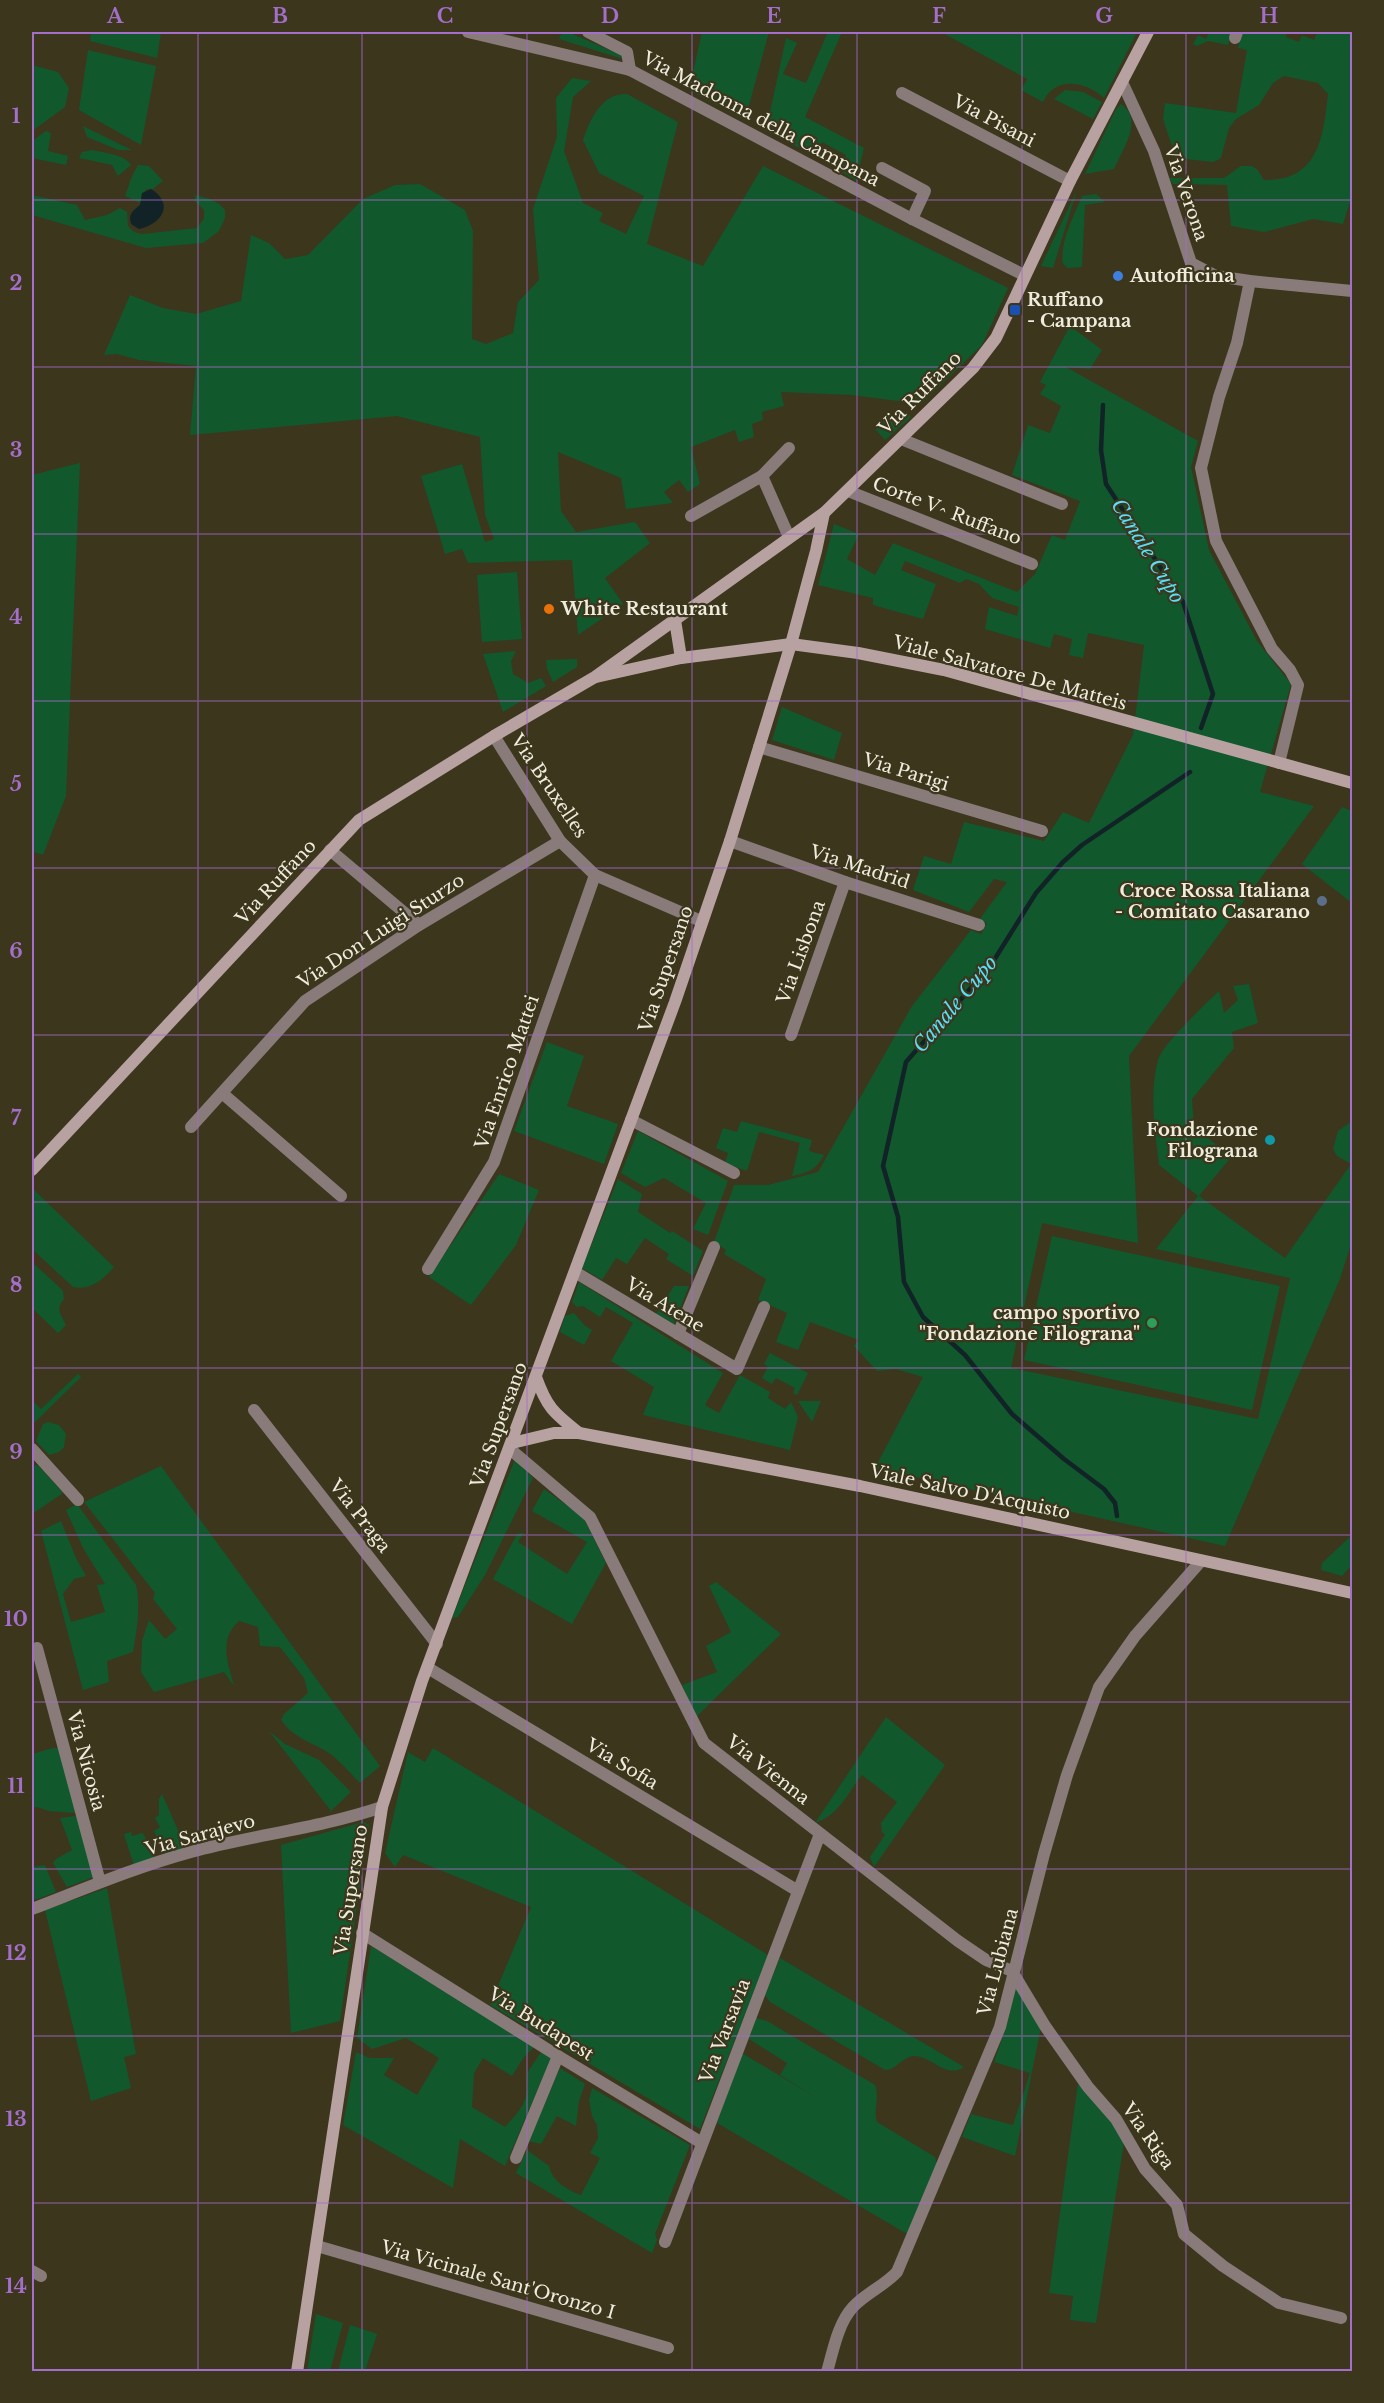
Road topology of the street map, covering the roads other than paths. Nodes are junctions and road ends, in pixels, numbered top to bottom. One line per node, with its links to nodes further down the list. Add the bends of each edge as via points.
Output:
1 (468, 32): 4 (street, Via Madonna della Campana)
2 (588, 32): 4 (street, via 627,52)
3 (1146, 37): 5 (street, Via Ruffano)
4 (630, 70): 9 (street, Via Madonna della Campana)
5 (1122, 82): 8 (street, Via Ruffano); 11 (street, Via Verona, via 1154,151 1191,263 1216,276)
6 (902, 93): 8 (street, Via Pisani)
7 (882, 168): 9 (street, via 925,191)
8 (1070, 181): 10 (street, Via Ruffano)
9 (912, 219): 10 (street, Via Madonna della Campana)
10 (1024, 275): 13 (street, Via Ruffano, via 996,338 973,368)
11 (1250, 281): 12 (street, Via Verona); 29 (street, via 1238,343 1201,468 1216,541 1272,649 1298,684)
12 (1353, 291)
13 (901, 439): 16 (street, Via Ruffano); 17 (street)
14 (789, 448): 15 (street)
15 (762, 476): 19 (street); 20 (street)
16 (848, 491): 18 (street, Via Ruffano); 21 (street, Corte V^ Ruffano)
17 (1062, 504)
18 (824, 513): 20 (street, Via Ruffano); 23 (street, Via Supersano)
19 (691, 516)
20 (789, 537): 22 (street, Via Ruffano)
21 (1032, 564)
22 (675, 620): 24 (street); 26 (street, Via Ruffano)
23 (791, 644): 24 (street, Viale Salvatore De Matteis); 28 (street, Via Supersano); 29 (street, Viale Salvatore De Matteis, via 944,670)
24 (681, 658): 25 (street, Viale Salvatore De Matteis)
25 (654, 664): 26 (street, Via Ruffano)
26 (595, 677): 27 (street, Via Ruffano)
27 (494, 736): 33 (street, Via Bruxelles); 34 (street, Via Ruffano, via 359,820)
28 (759, 747): 31 (street, Via Parigi); 32 (street, Via Supersano)
29 (1274, 763): 30 (street, Viale Salvatore De Matteis)
30 (1353, 783)
31 (1042, 831)
32 (730, 841): 36 (street, Via Madrid); 37 (street, Via Supersano)
33 (560, 842): 35 (street, Via Bruxelles); 38 (street, Via Don Luigi Sturzo)
34 (330, 850): 38 (street); 44 (street, Via Ruffano)
35 (595, 875): 37 (street, Via Bruxelles); 48 (street, Via Enrico Mattei, via 494,1162)
36 (845, 882): 39 (street, Via Madrid); 40 (street, Via Lisbona)
37 (701, 921): 42 (street, Via Supersano)
38 (419, 925): 41 (street, Via Don Luigi Sturzo, via 305,1001)
39 (979, 925)
40 (791, 1035)
41 (222, 1093): 43 (street, Via Don Luigi Sturzo); 46 (street)
42 (631, 1120): 45 (street); 49 (street, Via Supersano)
43 (191, 1127)
44 (32, 1170)
45 (734, 1173)
46 (341, 1196)
47 (714, 1247): 51 (street)
48 (428, 1269)
49 (575, 1272): 51 (street, Via Atene); 52 (street, Via Supersano)
50 (764, 1307): 51 (street, Via Atene, via 737,1369)
51 (678, 1334)
52 (536, 1377): 54 (street, Viale Salvo D'Acquisto, via 551,1411); 55 (street, Via Supersano)
53 (254, 1410): 60 (street, Via Praga)
54 (579, 1433): 55 (street, Viale Salvo D'Acquisto, via 554,1433); 58 (street, Viale Salvo D'Acquisto, via 861,1486)
55 (511, 1446): 60 (street, Via Supersano); 64 (street, Via Vienna, via 540,1477 590,1517 704,1743)
56 (32, 1449): 57 (street)
57 (78, 1500)
58 (1201, 1561): 59 (street, Viale Salvo D'Acquisto); 69 (street, Via Lubiana, via 1135,1636 1099,1688 1067,1775)
59 (1353, 1593)
60 (437, 1644): 62 (street, Via Supersano)
61 (37, 1648): 65 (street, Via Nicosia)
62 (428, 1668): 63 (street, Via Supersano); 66 (street, Via Sofia)
63 (382, 1807): 65 (street, Via Sarajevo, via 353,1817 191,1852); 68 (street, Via Supersano)
64 (820, 1833): 66 (street, Via Varsavia); 69 (street, Via Vienna, via 958,1941 986,1960)
65 (100, 1882): 67 (street, Via Sarajevo)
66 (798, 1891): 71 (street, Via Varsavia)
67 (32, 1910)
68 (362, 1933): 70 (street, Via Budapest); 74 (street, Via Supersano)
69 (1012, 1971): 75 (street, Via Riga, via 1045,2026 1116,2119 1145,2169 1177,2205 1184,2234 1279,2303); 78 (street, Via Lubiana, via 1000,2027 897,2271 853,2307 840,2328)
70 (558, 2056): 71 (street, Via Budapest); 72 (street)
71 (702, 2144): 73 (street, Via Varsavia)
72 (516, 2158)
73 (665, 2242)
74 (317, 2246): 76 (street, Via Vicinale Sant'Oronzo I); 77 (street, Via Supersano)
75 (1341, 2318)
76 (668, 2348)
77 (297, 2372)
78 (827, 2372)

